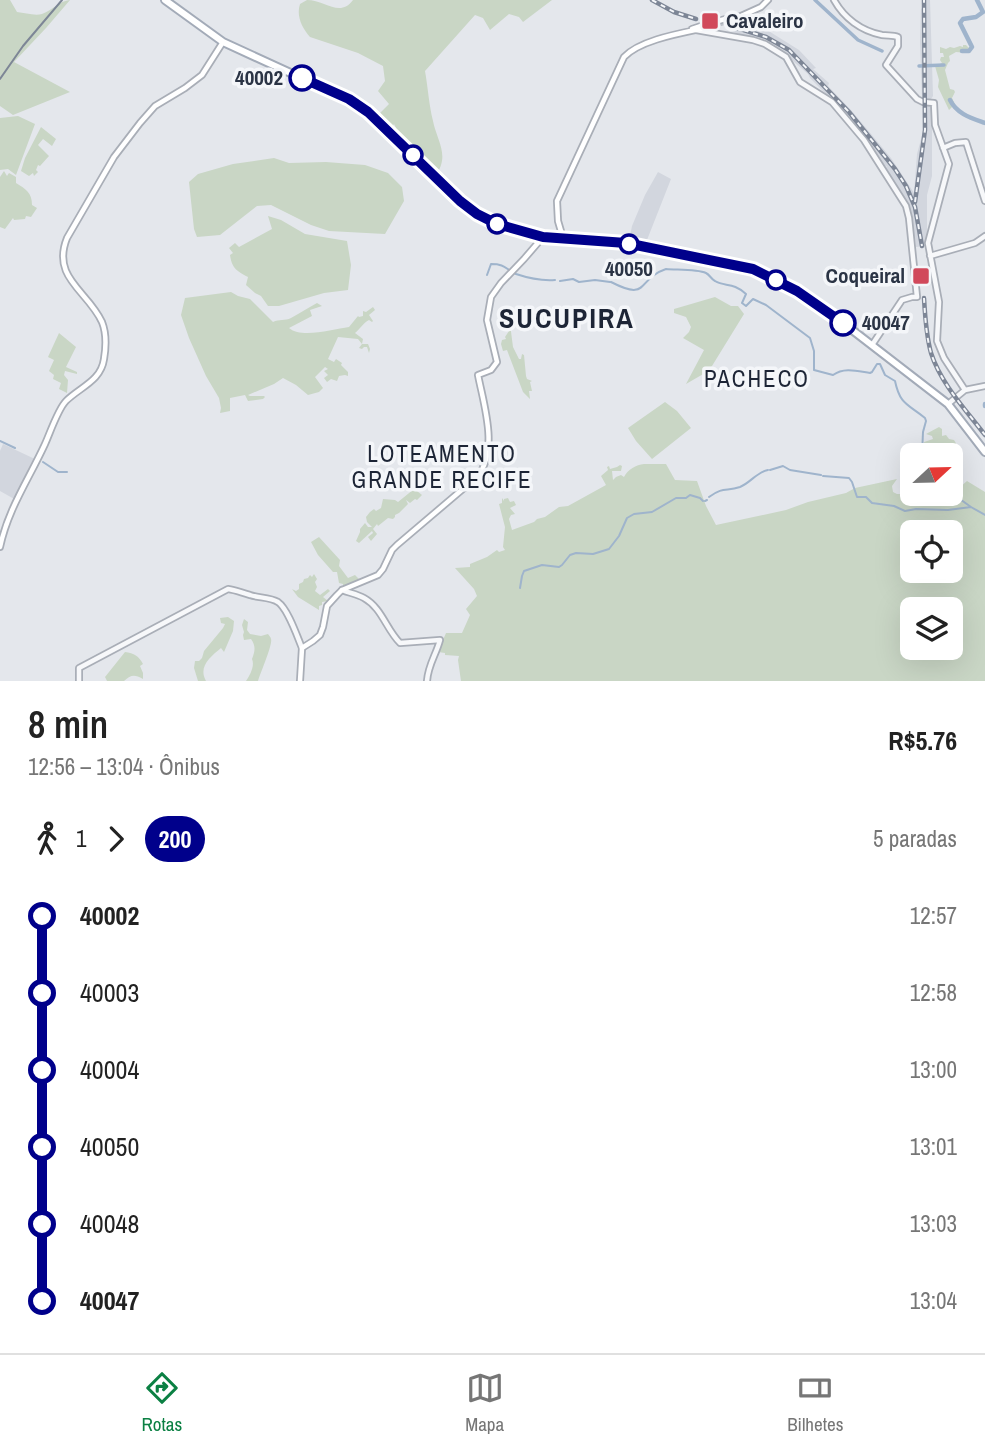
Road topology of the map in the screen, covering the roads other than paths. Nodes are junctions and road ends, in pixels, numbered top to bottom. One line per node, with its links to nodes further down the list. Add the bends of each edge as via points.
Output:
1 (165, 0): 8 (main road)
2 (768, 0): 4 (main road)
3 (834, 0): 9 (street, via 856,25 898,37 898,46 886,65 917,99 934,103)
4 (741, 16): 5 (main road); 7 (main road)
5 (730, 22)
6 (707, 24): 7 (main road)
7 (694, 30): 13 (main road, via 641,46 624,57 557,201); 15 (street, via 753,40 788,59 800,82 832,102 845,117 901,197 909,218 918,298 902,299)
8 (223, 43): 12 (main road, via 356,103 477,214); 20 (main road, via 202,75 155,106 139,123 67,238 63,262 103,324 104,362 97,376 65,402 12,507)
9 (943, 148): 10 (street, via 966,142); 14 (street, via 949,164 929,236)
10 (985, 201)
11 (985, 236): 14 (street)
12 (543, 237): 13 (main road); 21 (main road, via 493,292 488,307 496,365 478,374 489,443 482,471 397,545 378,575)
13 (563, 238): 15 (main road, via 611,241 753,269 805,296)
14 (930, 256): 17 (street, via 939,308 937,341)
15 (872, 346): 18 (main road)
16 (985, 386): 17 (street)
17 (963, 387): 18 (street)
18 (948, 404): 19 (main road)
19 (985, 452)
20 (0, 547)
21 (342, 590): 22 (main road, via 327,606 317,639); 25 (street, via 373,604 400,643 440,640)
22 (302, 648): 23 (street, via 279,603 228,589 79,668); 24 (main road)
23 (79, 681)
24 (300, 681)
25 (427, 681)

